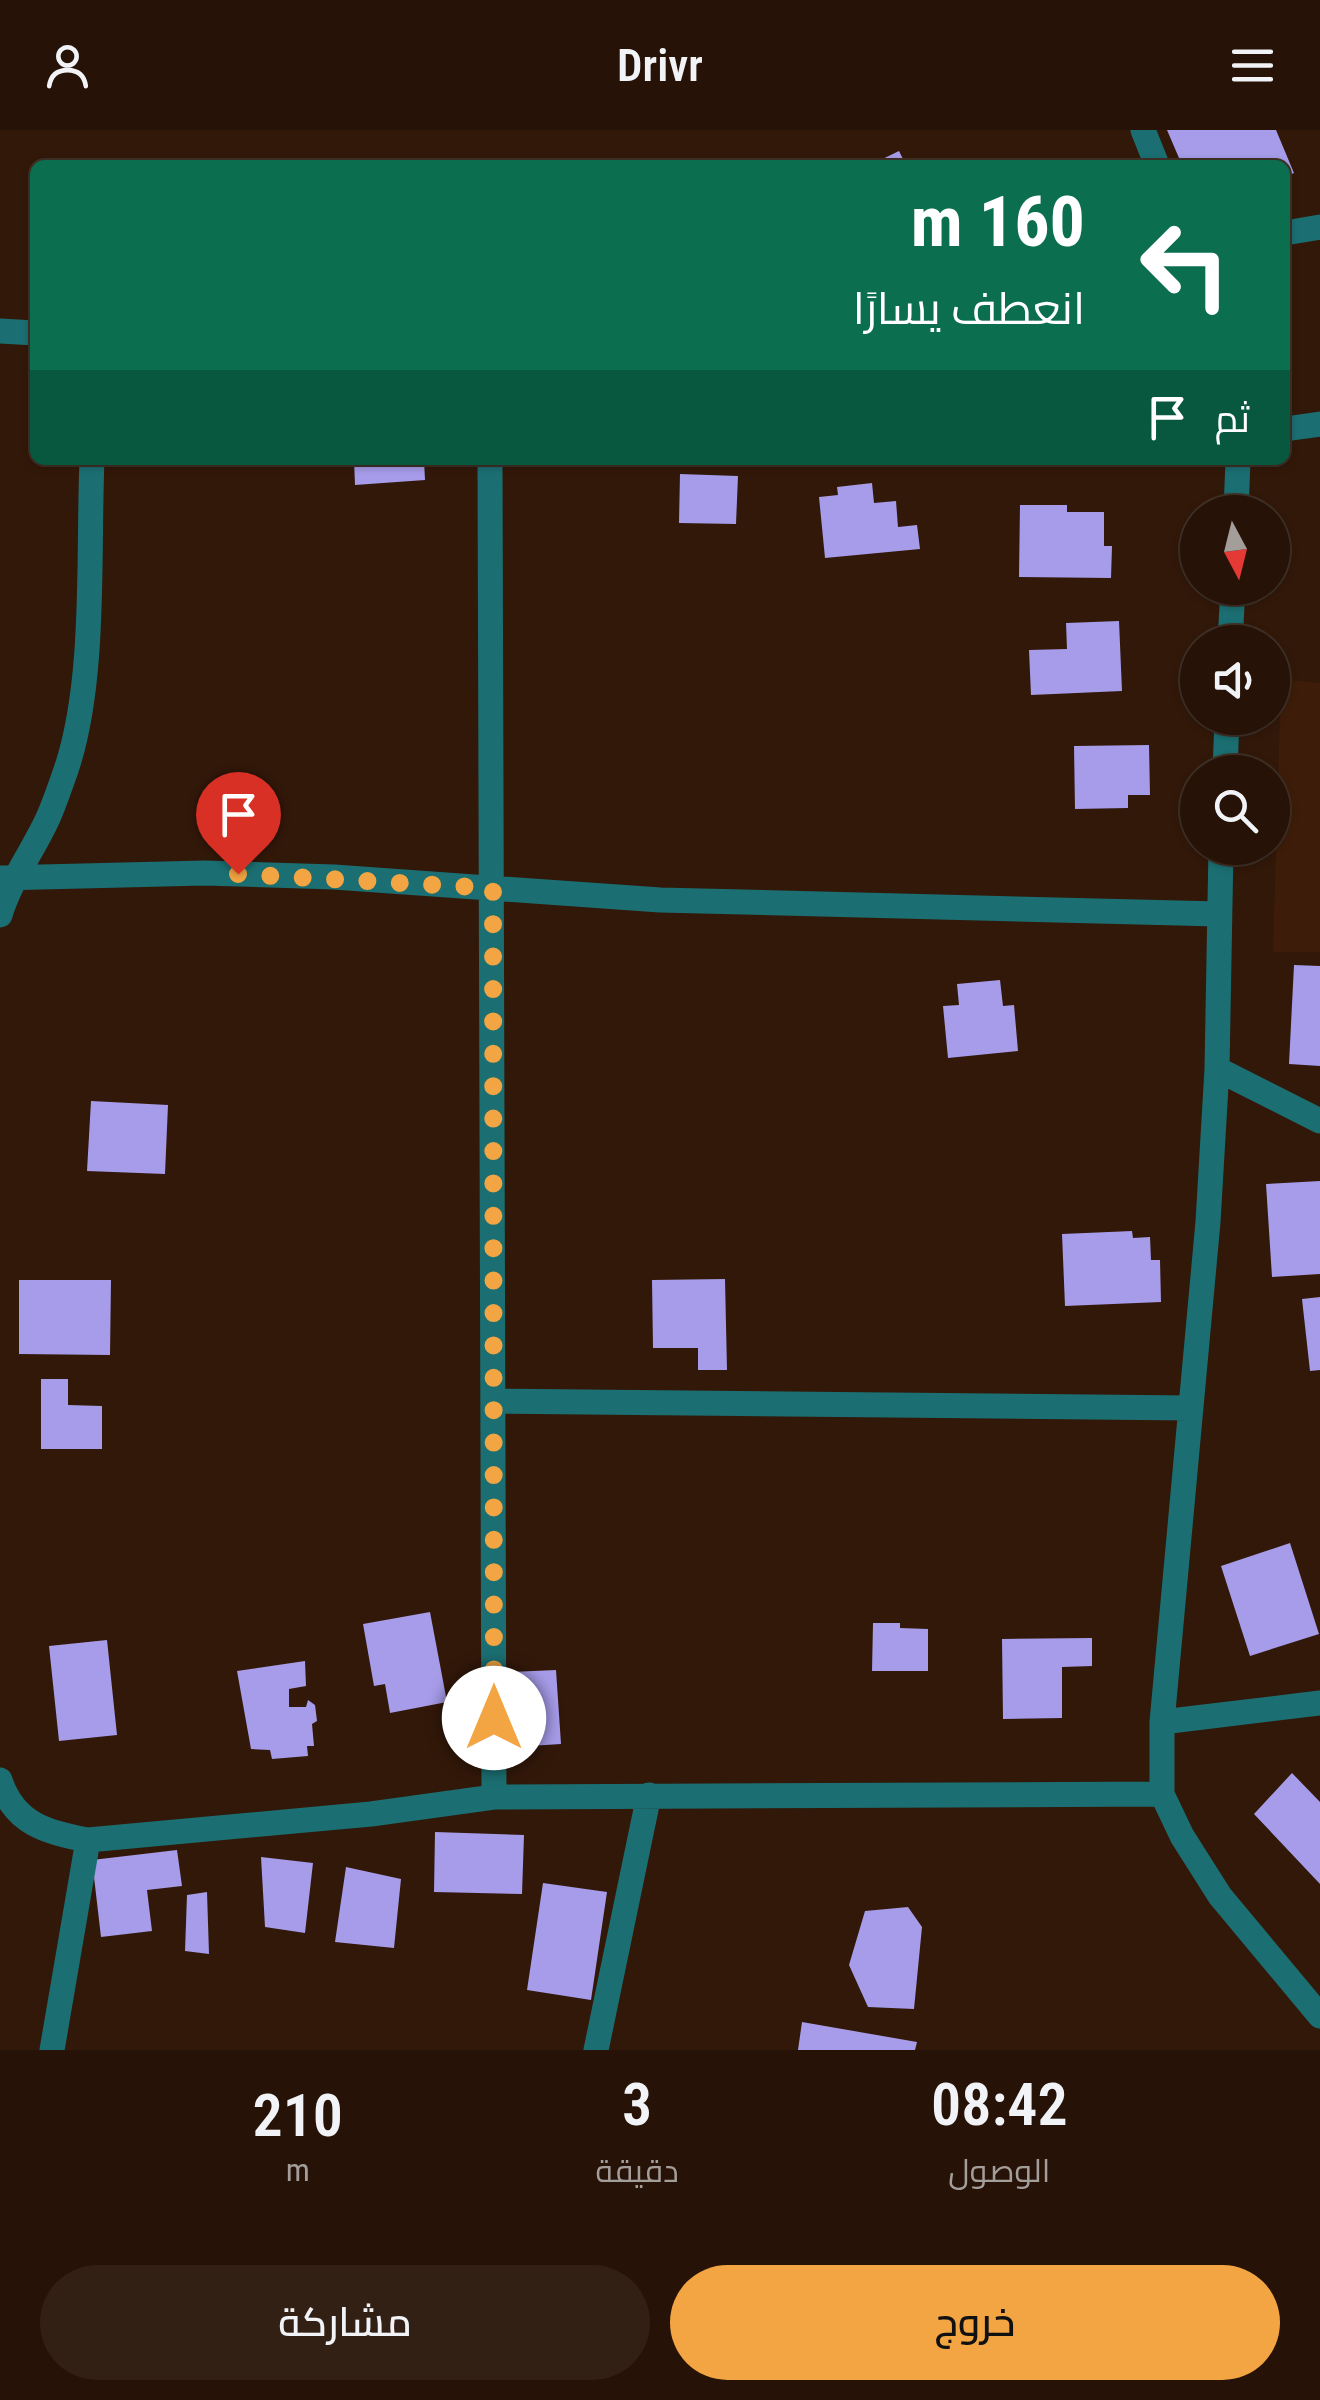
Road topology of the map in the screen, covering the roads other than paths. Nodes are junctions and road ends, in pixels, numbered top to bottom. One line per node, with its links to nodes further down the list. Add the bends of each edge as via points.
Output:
1 (1143, 130): 2 (street)
2 (1155, 160)
3 (1320, 227): 4 (street)
4 (1290, 232)
5 (0, 331): 6 (street)
6 (30, 332)
7 (1320, 424): 8 (street)
8 (1290, 428)
9 (92, 465): 14 (street, via 80,706 48,819)
10 (490, 465): 15 (street)
11 (1238, 465): 12 (street)
12 (1237, 495)
13 (1221, 865): 16 (street)
14 (7, 878): 15 (street, via 205,873); 17 (street)
15 (493, 888): 16 (street, via 660,900); 20 (street)
16 (1218, 914): 18 (street)
17 (0, 915)
18 (1217, 1069): 19 (street); 21 (street)
19 (1320, 1121)
20 (494, 1401): 21 (street); 27 (street)
21 (1191, 1408): 23 (street)
22 (1320, 1703): 23 (street)
23 (1162, 1722): 25 (street)
24 (0, 1780): 28 (street, via 19,1812 44,1832)
25 (1162, 1794): 26 (street); 29 (street, via 1220,1896)
26 (649, 1795): 27 (street); 31 (street)
27 (494, 1797): 28 (street)
28 (88, 1840): 30 (street)
29 (1320, 2016)
30 (52, 2050)
31 (596, 2050)

